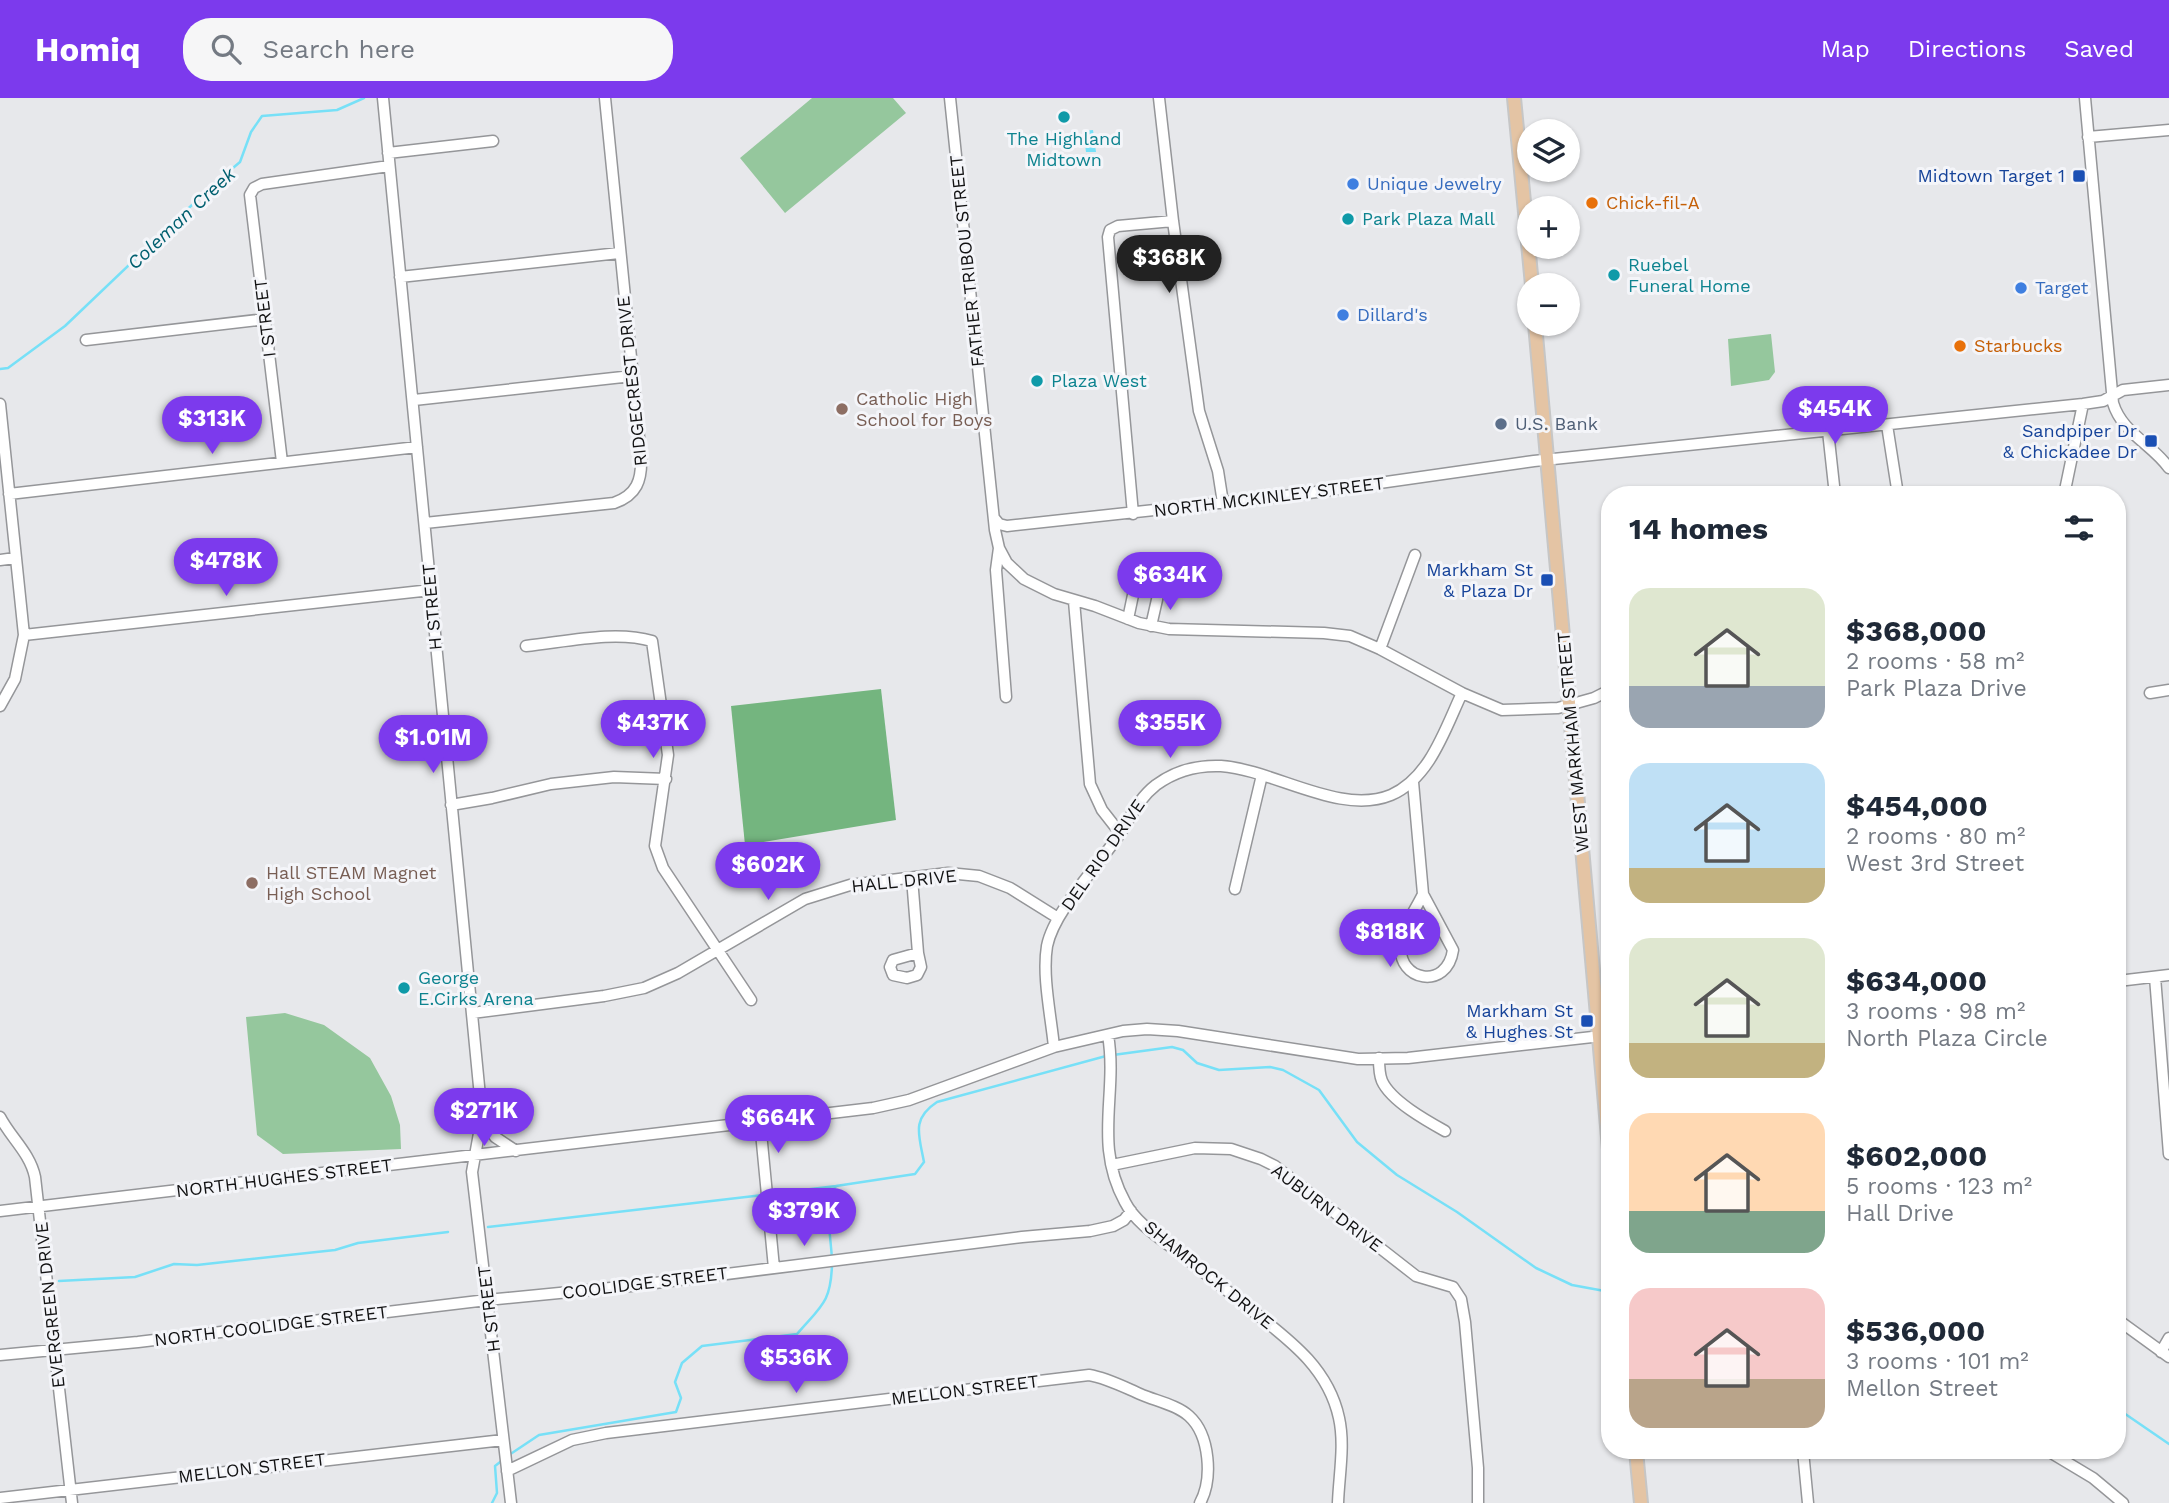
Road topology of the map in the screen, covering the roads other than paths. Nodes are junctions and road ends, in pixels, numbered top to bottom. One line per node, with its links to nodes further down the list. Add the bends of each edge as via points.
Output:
1 (383, 98): 10 (street, H STREET)
2 (605, 98): 13 (street, RIDGECREST DRIVE)
3 (950, 98): 38 (street, FATHER TRIBOU STREET)
4 (1159, 98): 12 (street)
5 (1514, 98): 14 (main road)
6 (2085, 98): 8 (street)
7 (2169, 130): 8 (street)
8 (2088, 137): 21 (street)
9 (494, 141): 10 (street)
10 (388, 153): 11 (street, H STREET)
11 (389, 166): 15 (street, H STREET); 16 (street, I STREET, via 254,188 250,200)
12 (1173, 221): 36 (street, via 1199,411); 37 (street, via 1113,228 1108,237)
13 (619, 253): 15 (street); 19 (street, RIDGECREST DRIVE)
14 (1531, 273)
15 (401, 277): 22 (street, H STREET)
16 (266, 319): 18 (street); 30 (street, I STREET)
17 (1536, 336): 29 (main road, WEST MARKHAM STREET)
18 (86, 340)
19 (632, 376): 22 (street); 39 (street, RIDGECREST DRIVE, via 642,468 639,484 628,497 606,505)
20 (2169, 385): 21 (street, NORTH MCKINLEY STREET, via 2123,390)
21 (2112, 396): 24 (street, NORTH MCKINLEY STREET); 31 (street, via 2126,428)
22 (414, 400): 28 (street, H STREET)
23 (0, 404): 27 (street)
24 (2083, 404): 25 (street, NORTH MCKINLEY STREET); 34 (street)
25 (1887, 425): 26 (street, NORTH MCKINLEY STREET); 33 (street)
26 (1828, 431): 29 (street, NORTH MCKINLEY STREET); 32 (street)
27 (1, 439): 35 (street)
28 (417, 447): 30 (street); 39 (street, H STREET)
29 (1547, 459): 36 (street, NORTH MCKINLEY STREET); 56 (main road, WEST MARKHAM STREET)
30 (282, 462): 35 (street)
31 (2169, 468)
32 (1834, 486)
33 (1897, 486)
34 (2066, 486)
35 (9, 494): 42 (street)
36 (1223, 503): 37 (street, NORTH MCKINLEY STREET)
37 (1133, 514): 38 (street, NORTH MCKINLEY STREET, via 1007,526)
38 (994, 518): 40 (street, FATHER TRIBOU STREET)
39 (425, 523): 44 (street, H STREET)
40 (999, 548): 45 (street, via 1024,579); 55 (street, FATHER TRIBOU STREET, via 996,570)
41 (1415, 555): 50 (street)
42 (15, 558): 43 (street); 48 (street)
43 (0, 560)
44 (431, 590): 48 (street); 61 (street, H STREET)
45 (1074, 601): 46 (street); 62 (street, via 1090,784)
46 (1128, 619): 47 (street); 47 (street, via 1137,576 1146,571 1156,574 1161,582)
47 (1151, 626): 50 (street, via 1336,634)
48 (24, 635): 57 (street, via 15,679)
49 (526, 646): 59 (street, via 621,637 652,640 668,755)
50 (1380, 649): 52 (street)
51 (2169, 690): 53 (street)
52 (1462, 693): 56 (street, via 1502,710); 60 (street)
53 (2150, 693)
54 (1601, 694): 56 (street)
55 (1006, 697)
56 (1570, 705): 72 (main road, WEST MARKHAM STREET)
57 (0, 706)
58 (1262, 775): 60 (street, DEL RIO DRIVE, via 1352,801 1390,795); 62 (street, DEL RIO DRIVE, via 1209,766 1169,777 1137,803); 64 (street)
59 (666, 779): 61 (street, via 614,777 551,784); 67 (street, via 656,852)
60 (1413, 782): 65 (street)
61 (451, 805): 74 (street, H STREET)
62 (1120, 833): 66 (street, DEL RIO DRIVE)
63 (912, 878): 66 (street, HALL DRIVE, via 948,873 988,878); 67 (street, HALL DRIVE, via 818,893); 68 (street)
64 (1235, 889)
65 (1423, 894): 65 (street, via 1402,937 1401,952 1411,971 1429,977 1449,966 1453,950)
66 (1058, 918): 77 (street, DEL RIO DRIVE, via 1046,957)
67 (716, 951): 73 (street); 74 (street, HALL DRIVE, via 644,988)
68 (918, 953)
69 (2169, 975): 70 (street)
70 (2155, 977): 71 (street); 84 (street)
71 (2126, 980)
72 (1601, 998)
73 (751, 1000)
74 (472, 1013): 79 (street, H STREET)
75 (1108, 1035): 77 (street, NORTH HUGHES STREET); 78 (street, NORTH HUGHES STREET, via 1147,1029 1178,1031 1337,1057); 86 (street, SHAMROCK DRIVE, via 1107,1140)
76 (1601, 1036): 78 (street, NORTH HUGHES STREET)
77 (1054, 1046): 81 (street, NORTH HUGHES STREET, via 896,1104)
78 (1379, 1058): 82 (street, via 1386,1088)
79 (482, 1116): 83 (street, via 495,1138); 85 (street, H STREET)
80 (0, 1117): 87 (street, EVERGREEN DRIVE, via 29,1158)
81 (760, 1122): 83 (street, NORTH HUGHES STREET); 90 (street)
82 (1446, 1132)
83 (516, 1151): 85 (street, NORTH HUGHES STREET)
84 (2169, 1154)
85 (474, 1156): 87 (street, NORTH HUGHES STREET); 91 (street, H STREET)
86 (1112, 1165): 89 (street, SHAMROCK DRIVE); 108 (street, AUBURN DRIVE, via 1195,1147 1246,1153 1275,1166 1416,1276 1453,1287 1461,1299 1465,1322)
87 (39, 1207): 88 (street, NORTH HUGHES STREET); 94 (street, EVERGREEN DRIVE)
88 (0, 1211)
89 (1130, 1211): 90 (street, COOLIDGE STREET, via 1124,1220 1106,1229); 107 (street, SHAMROCK DRIVE, via 1314,1366 1330,1392 1339,1421)
90 (774, 1268): 91 (street, COOLIDGE STREET)
91 (487, 1300): 94 (street, NORTH COOLIDGE STREET); 97 (street, H STREET)
92 (2126, 1326): 96 (street)
93 (2169, 1338): 96 (street)
94 (55, 1351): 95 (street, NORTH COOLIDGE STREET); 102 (street, EVERGREEN DRIVE)
95 (0, 1355)
96 (2165, 1355)
97 (504, 1443): 101 (street, H STREET); 102 (street, MELLON STREET)
98 (1637, 1459): 109 (main road)
99 (1804, 1459): 110 (street)
100 (2061, 1459): 111 (street)
101 (507, 1467): 105 (street, H STREET); 106 (street, MELLON STREET, via 593,1435 1096,1376 1182,1411 1196,1423 1206,1462 1206,1489)
102 (70, 1489): 103 (street, MELLON STREET); 104 (street, EVERGREEN DRIVE)
103 (0, 1498)
104 (72, 1503)
105 (511, 1503)
106 (1200, 1503)
107 (1338, 1503)
108 (1478, 1503)
109 (1641, 1503)
110 (1808, 1503)
111 (2123, 1503)

